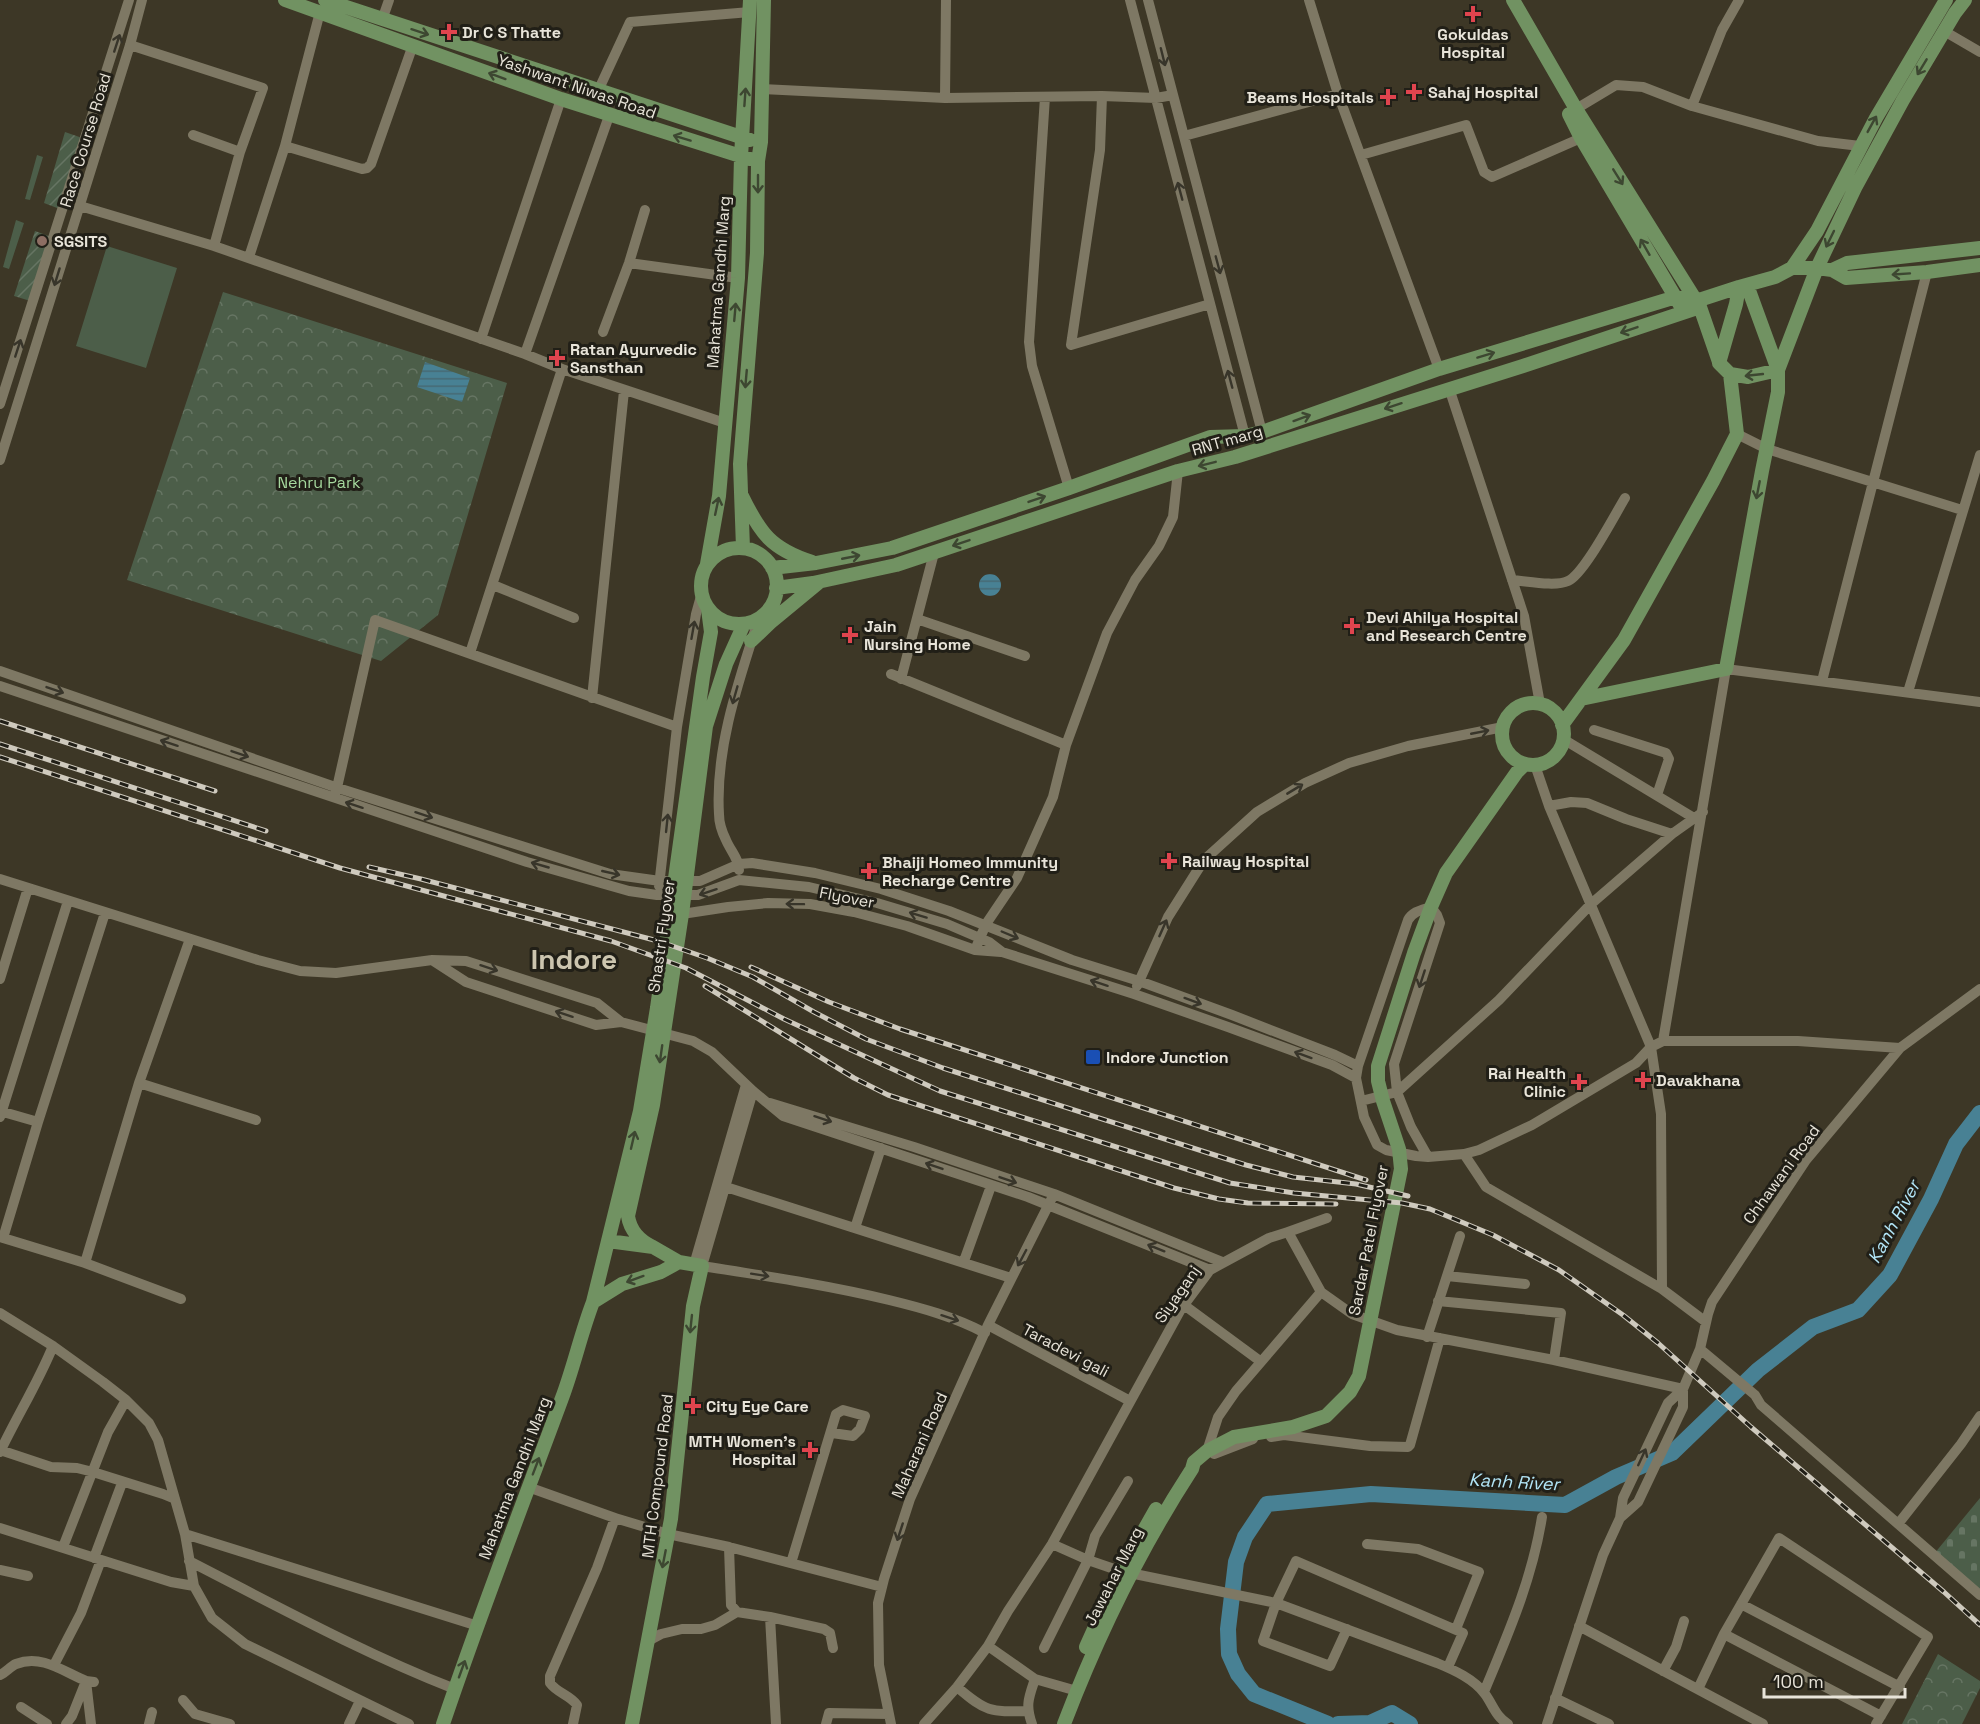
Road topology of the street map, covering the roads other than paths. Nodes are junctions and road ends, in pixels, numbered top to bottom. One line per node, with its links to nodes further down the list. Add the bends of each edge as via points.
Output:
1 (129, 0): 72 (street, Race Course Road, one-way to 1)
2 (142, 0): 19 (street, Race Course Road)
3 (285, 0): 15 (main road, Yashwant Niwas Road)
4 (389, 0): 17 (street)
5 (764, 0): 22 (main road, Mahatma Gandhi Marg)
6 (946, 0): 28 (street)
7 (1130, 0): 29 (street)
8 (1148, 0): 25 (street, one-way to 25)
9 (1309, 0): 24 (street)
10 (1506, 0): 37 (main road)
11 (1514, 0): 32 (main road)
12 (1739, 0): 31 (street, via 1722,30)
13 (1946, 0): 40 (main road, one-way to 13)
14 (1965, 0): 18 (main road)
15 (322, 6): 17 (main road, Yashwant Niwas Road); 20 (main road, Yashwant Niwas Road); 39 (street)
16 (750, 6): 23 (street, via 630,22); 36 (main road, Mahatma Gandhi Marg, one-way to 16)
17 (382, 20): 23 (main road, Yashwant Niwas Road, one-way to 23)
18 (1944, 31): 21 (street); 53 (main road, one-way to 53, via 1855,188)
19 (130, 45): 41 (street, via 263,88); 45 (street, Race Course Road)
20 (413, 45): 30 (main road, Yashwant Niwas Road, one-way to 20); 39 (street, via 372,164 367,168)
21 (1980, 52)
22 (762, 89): 28 (street); 38 (main road, Mahatma Gandhi Marg)
23 (598, 91): 36 (main road, Yashwant Niwas Road)
24 (1338, 94): 35 (street); 42 (street)
25 (1173, 95): 29 (street); 35 (street)
26 (1102, 96): 27 (street); 29 (street); 59 (street, via 1100,150 1071,345)
27 (1045, 97): 28 (street); 82 (street, via 1029,342 1032,366)
28 (945, 98)
29 (1156, 98): 59 (street, one-way to 29)
30 (561, 99): 33 (main road, Yashwant Niwas Road); 63 (street)
31 (1692, 106): 32 (street, via 1643,87 1616,86); 40 (street, via 1818,141)
32 (1576, 109): 60 (main road, one-way to 60)
33 (609, 116): 43 (main road, Yashwant Niwas Road, one-way to 33); 64 (street)
34 (193, 135): 41 (street)
35 (1184, 136): 74 (street, one-way to 74)
36 (742, 138): 38 (main road, Yashwant Niwas Road); 43 (main road, Mahatma Gandhi Marg)
37 (1581, 138): 42 (street, via 1492,177 1484,172 1466,125); 58 (main road, one-way to 37)
38 (761, 142): 44 (main road, Mahatma Gandhi Marg)
39 (285, 146): 49 (street)
40 (1860, 146): 52 (main road, via 1817,231)
41 (240, 152): 47 (street)
42 (1361, 155): 67 (street)
43 (741, 157): 44 (main road, Yashwant Niwas Road); 56 (main road, Mahatma Gandhi Marg)
44 (758, 160): 83 (main road, Mahatma Gandhi Marg, one-way to 83, via 757,253 741,431)
45 (80, 206): 47 (street); 79 (street, Race Course Road, one-way to 79)
46 (645, 210): 50 (street)
47 (214, 246): 49 (street)
48 (1980, 248): 54 (main road, via 1847,264)
49 (249, 257): 63 (street)
50 (629, 263): 56 (street); 62 (street)
51 (1980, 265): 55 (main road)
52 (1792, 268): 53 (main road); 57 (main road, RNT marg)
53 (1816, 268): 54 (main road); 68 (main road)
54 (1832, 270): 55 (main road, one-way to 54, via 1846,278)
55 (1928, 272): 81 (street)
56 (738, 278): 73 (main road, Mahatma Gandhi Marg, one-way to 56)
57 (1743, 286): 60 (main road, RNT marg); 65 (main road); 68 (main road)
58 (1676, 297): 60 (main road); 61 (main road); 67 (main road, RNT marg, one-way to 58)
59 (1210, 304): 75 (street, one-way to 59)
60 (1698, 304): 61 (main road, RNT marg); 65 (main road)
61 (1684, 311): 70 (main road, RNT marg, one-way to 70)
62 (603, 333)
63 (481, 339): 64 (street)
64 (525, 354): 66 (street)
65 (1719, 363): 69 (main road)
66 (562, 369): 71 (street); 93 (street)
67 (1439, 369): 74 (main road, RNT marg, one-way to 67)
68 (1778, 370): 69 (main road, one-way to 69, via 1748,376); 77 (main road, via 1778,392)
69 (1730, 374): 76 (main road)
70 (1449, 388): 80 (main road, RNT marg, one-way to 80, via 1235,457); 91 (street)
71 (624, 391): 73 (street); 109 (street)
72 (0, 404)
73 (725, 423): 89 (main road, Mahatma Gandhi Marg, one-way to 73, via 719,496)
74 (1261, 427): 75 (main road, RNT marg)
75 (1244, 431): 82 (main road, RNT marg, via 1210,437)
76 (1737, 434): 77 (street); 110 (main road, via 1624,639)
77 (1767, 448): 81 (street); 104 (main road, one-way to 104)
78 (1980, 455): 85 (street)
79 (0, 460)
80 (1178, 471): 87 (main road, RNT marg, one-way to 87); 117 (street, via 1173,517 1107,633)
81 (1873, 482): 85 (street); 106 (street)
82 (1068, 488): 88 (main road, RNT marg, one-way to 82, via 892,548)
83 (740, 491): 86 (main road, Mahatma Gandhi Marg); 88 (main road, via 753,519 770,540 789,553)
84 (1625, 498): 91 (street, via 1579,573 1567,582)
85 (1962, 510): 108 (street)
86 (743, 548): 89 (main road, via 718,553); 90 (main road, via 764,556)
87 (934, 552): 92 (main road, RNT marg); 99 (street)
88 (816, 563): 90 (main road, RNT marg)
89 (707, 564): 95 (main road, via 700,581)
90 (772, 568): 94 (main road)
91 (1512, 580): 112 (street, via 1524,616)
92 (820, 582): 94 (main road, RNT marg); 101 (main road)
93 (493, 585): 97 (street); 102 (street)
94 (777, 588): 98 (main road, via 769,609)
95 (701, 596): 96 (main road); 113 (street, one-way to 95)
96 (708, 609): 100 (main road, via 731,624); 167 (main road, Shastri Flyover, one-way to 96, via 655,1019 711,632)
97 (574, 618)
98 (759, 618): 100 (main road); 101 (street)
99 (916, 619): 103 (street); 117 (street, via 896,677)
100 (744, 624): 136 (main road, Shastri Flyover, via 706,726)
101 (751, 641): 124 (street, one-way to 124, via 725,734 718,814 725,840)
102 (470, 653): 109 (street); 119 (street, via 375,620)
103 (1025, 656)
104 (1726, 669): 106 (street); 110 (main road); 122 (street)
105 (0, 671): 119 (street, one-way to 119)
106 (1822, 681): 108 (street)
107 (0, 686): 119 (street, one-way to 107)
108 (1908, 692): 111 (street)
109 (592, 698): 113 (street)
110 (1581, 699): 116 (main road)
111 (1980, 702)
112 (1540, 704): 114 (main road, via 1513,711); 116 (main road, via 1554,712)
113 (677, 727): 129 (street, one-way to 113)
114 (1503, 727): 118 (main road, via 1506,750); 144 (street, one-way to 114, via 1168,917 1204,860 1257,812 1305,783 1349,763 1408,746)
115 (1594, 730): 120 (street, via 1666,753 1668,759)
116 (1563, 732): 118 (main road, via 1560,749 1553,757 1545,763); 120 (street)
117 (1066, 745): 137 (street, via 1049,808 1017,878)
118 (1530, 765): 121 (street); 135 (main road, Sardar Patel Flyover, via 1517,772 1446,873)
119 (336, 793): 125 (street, one-way to 125); 127 (street, one-way to 119, via 516,858)
120 (1657, 795): 122 (street)
121 (1549, 806): 123 (street, via 1587,803); 133 (street)
122 (1698, 814): 123 (street); 148 (street)
123 (1672, 834): 133 (street)
124 (739, 864): 128 (street); 129 (street, via 700,881); 137 (street, via 826,875)
125 (588, 867): 127 (street); 129 (street, one-way to 129)
126 (0, 879): 130 (street)
127 (590, 880): 131 (street)
128 (739, 880): 131 (street, one-way to 131, via 698,895); 138 (street, one-way to 128, via 877,903 809,887)
129 (660, 881): 131 (street)
130 (28, 888): 132 (street); 143 (street)
131 (657, 895)
132 (68, 901): 134 (street); 158 (street)
133 (1591, 904): 149 (street); 155 (street, via 1499,1000)
134 (105, 913): 139 (street); 160 (street)
135 (1428, 913): 151 (street, via 1418,911 1410,915); 155 (street, one-way to 155, via 1437,915 1440,923 1394,1064); 206 (main road, Sardar Patel Flyover, via 1378,1066 1401,1169 1359,1376 1350,1392 1326,1416 1293,1427 1234,1437)
136 (682, 914): 140 (street, Flyover, one-way to 136, via 907,926 810,904 768,903); 167 (main road, Shastri Flyover, one-way to 167, via 653,1105)
137 (986, 924): 138 (street); 144 (street, one-way to 144, via 1072,960)
138 (980, 937): 140 (street); 141 (street)
139 (190, 939): 142 (street, via 300,971 336,973); 153 (street)
140 (971, 949): 141 (street, Flyover)
141 (1002, 952): 146 (street, one-way to 141)
142 (432, 960): 147 (street, one-way to 147, via 466,961 488,968 597,1004); 147 (street, one-way to 142, via 597,1025 466,982)
143 (0, 979)
144 (1139, 981): 146 (street); 151 (street, one-way to 151)
145 (1980, 989): 150 (street, Chhawani Road)
146 (1134, 994): 152 (street, one-way to 146, via 1332,1065)
147 (621, 1022): 154 (street, via 701,1044)
148 (1663, 1041): 149 (street); 150 (street, via 1798,1041)
149 (1651, 1047): 162 (street, via 1636,1063 1532,1125); 185 (street, via 1661,1114)
150 (1900, 1048): 192 (street, Chhawani Road, via 1806,1160 1712,1302)
151 (1358, 1066): 152 (street)
152 (1356, 1078): 156 (street)
153 (139, 1083): 159 (street); 179 (street)
154 (749, 1088): 157 (street); 165 (street); 180 (street)
155 (1397, 1092): 156 (street); 163 (street)
156 (1361, 1101): 163 (street, via 1377,1145)
157 (767, 1102): 161 (street, via 783,1116); 166 (street, one-way to 166)
158 (1, 1113): 160 (street)
159 (256, 1120)
160 (38, 1122): 173 (street)
161 (880, 1148): 164 (street, one-way to 161); 170 (street)
162 (1464, 1154): 163 (street); 185 (street, via 1486,1187)
163 (1428, 1157)
164 (991, 1186): 168 (street); 177 (street)
165 (726, 1187): 170 (street); 180 (street)
166 (1054, 1194): 168 (street, Maharani Road); 178 (street)
167 (624, 1202): 174 (main road, Shastri Flyover); 175 (main road, Shastri Flyover, via 629,1225)
168 (1049, 1206): 181 (street, one-way to 168); 183 (street, Maharani Road, one-way to 183)
169 (1327, 1218): 171 (street, Siyaganj)
170 (855, 1228): 177 (street)
171 (1288, 1232): 178 (street, Siyaganj); 186 (street)
172 (1460, 1236): 182 (street)
173 (2, 1238): 179 (street)
174 (608, 1241): 175 (main road); 189 (main road, Mahatma Gandhi Marg)
175 (653, 1247): 176 (main road)
176 (680, 1262): 180 (main road); 189 (main road, one-way to 189, via 622,1284)
177 (964, 1262): 183 (street)
178 (1222, 1262): 181 (street, Siyaganj)
179 (85, 1263): 187 (street)
180 (698, 1266): 193 (street, Taradevi gali, one-way to 193, via 845,1290); 219 (main road, MTH Compound Road, one-way to 219)
181 (1210, 1270): 190 (street, Siyaganj)
182 (1447, 1276): 184 (street); 188 (street)
183 (1011, 1278): 193 (street, Maharani Road)
184 (1525, 1284)
185 (1662, 1289): 192 (street)
186 (1321, 1292): 194 (street, via 1352,1314); 199 (street)
187 (181, 1299)
188 (1438, 1301): 194 (street); 198 (street, via 1561,1312)
189 (593, 1302): 211 (main road, Mahatma Gandhi Marg, one-way to 189, via 566,1389)
190 (1184, 1305): 199 (street); 202 (street, Siyaganj)
191 (0, 1313): 196 (street)
192 (1706, 1322): 197 (street, Chhawani Road)
193 (987, 1329): 202 (street, Taradevi gali); 232 (street, Maharani Road, one-way to 232, via 910,1498)
194 (1427, 1336): 195 (street)
195 (1440, 1338): 198 (street); 207 (street, via 1408,1447 1284,1435 1250,1439)
196 (53, 1346): 201 (street); 205 (street)
197 (1700, 1349): 200 (street, Chhawani Road); 216 (street)
198 (1554, 1360): 200 (street)
199 (1260, 1361): 206 (street, via 1218,1417)
200 (1683, 1389): 215 (street, Chhawani Road, one-way to 200, via 1623,1498 1661,1417 1668,1403); 215 (street, via 1683,1407 1638,1502)
201 (126, 1400): 208 (street, via 108,1432); 212 (street, via 149,1423 158,1440)
202 (1130, 1401): 220 (street, Siyaganj)
203 (1980, 1416): 216 (street)
204 (831, 1433): 227 (street)
205 (0, 1450): 208 (street, via 51,1467)
206 (1207, 1451): 207 (main road)
207 (1193, 1465): 229 (main road, Jawahar Marg, via 1187,1464 1154,1511)
208 (93, 1472): 210 (street); 222 (street)
209 (1128, 1481): 225 (street, via 1095,1536)
210 (122, 1483): 212 (street); 224 (street)
211 (528, 1487): 214 (street); 239 (main road, Mahatma Gandhi Marg)
212 (175, 1500): 218 (street)
213 (1542, 1517): 259 (street, via 1537,1552 1518,1611)
214 (615, 1518): 219 (street); 276 (street, via 550,1676 553,1688 577,1705)
215 (1620, 1518): 240 (street)
216 (1898, 1524): 233 (street)
217 (0, 1528): 222 (street)
218 (185, 1534): 226 (street); 239 (street)
219 (668, 1534): 223 (street); 244 (main road, MTH Compound Road, one-way to 244)
220 (1052, 1544): 225 (street); 245 (street, Siyaganj)
221 (1366, 1544): 242 (street, via 1418,1549 1479,1572)
222 (63, 1547): 224 (street)
223 (729, 1547): 227 (street); 236 (street, via 731,1605)
224 (98, 1559): 231 (street); 248 (street, via 81,1613)
225 (1088, 1560): 229 (street); 247 (street)
226 (189, 1561): 231 (street); 256 (street, via 342,1640)
227 (791, 1563): 232 (street)
228 (0, 1570): 230 (street)
229 (1126, 1572): 234 (street); 258 (main road, Jawahar Marg)
230 (28, 1576)
231 (194, 1586): 262 (street, via 212,1618 244,1644)
232 (882, 1587): 266 (street, Maharani Road, via 878,1603 879,1665)
233 (1980, 1595)
234 (1276, 1603): 241 (street); 241 (street, via 1263,1641 1328,1666); 242 (street, via 1296,1561)
235 (1741, 1604): 243 (street); 255 (street); 255 (street, via 1779,1538 1928,1637)
236 (737, 1612): 237 (street); 244 (street, via 715,1625 661,1634)
237 (770, 1617): 246 (street, via 824,1629 830,1633); 278 (street)
238 (1684, 1621): 250 (street)
239 (478, 1626): 256 (main road, Mahatma Gandhi Marg, one-way to 239)
240 (1579, 1626): 250 (street); 260 (street)
241 (1347, 1629): 249 (street)
242 (1456, 1629): 249 (street, via 1463,1633)
243 (1724, 1634): 257 (street); 267 (street)
244 (648, 1641): 277 (main road, MTH Compound Road)
245 (988, 1646): 252 (street); 254 (street, Siyaganj)
246 (833, 1648)
247 (1044, 1648)
248 (54, 1665): 251 (street, via 18,1663); 253 (street)
249 (1448, 1667): 259 (street)
250 (1663, 1671): 257 (street)
251 (0, 1675)
252 (1035, 1679): 258 (street); 264 (street)
253 (90, 1682): 269 (street); 270 (street)
254 (957, 1687): 264 (street, via 985,1709); 280 (street, Siyaganj)
255 (1900, 1687): 267 (street)
256 (455, 1689): 275 (main road, Mahatma Gandhi Marg)
257 (1698, 1689): 287 (street)
258 (1072, 1690): 282 (main road); 283 (main road, Jawahar Marg)
259 (1484, 1692): 284 (street, via 1495,1712)
260 (1555, 1698): 285 (street); 286 (street)
261 (183, 1700): 272 (street, via 195,1714)
262 (360, 1701): 273 (street); 274 (street)
263 (21, 1707): 268 (street)
264 (1027, 1711): 281 (street)
265 (152, 1712): 271 (street)
266 (890, 1719): 279 (street, via 829,1713)
267 (1879, 1720)
268 (47, 1724)
269 (66, 1724)
270 (91, 1724)
271 (149, 1724)
272 (228, 1724)
273 (349, 1724)
274 (409, 1724)
275 (443, 1724)
276 (573, 1724)
277 (632, 1724)
278 (776, 1724)
279 (826, 1724)
280 (924, 1724)
281 (1032, 1724)
282 (1054, 1724)
283 (1064, 1724)
284 (1509, 1724)
285 (1547, 1724)
286 (1609, 1724)
287 (1763, 1724)

